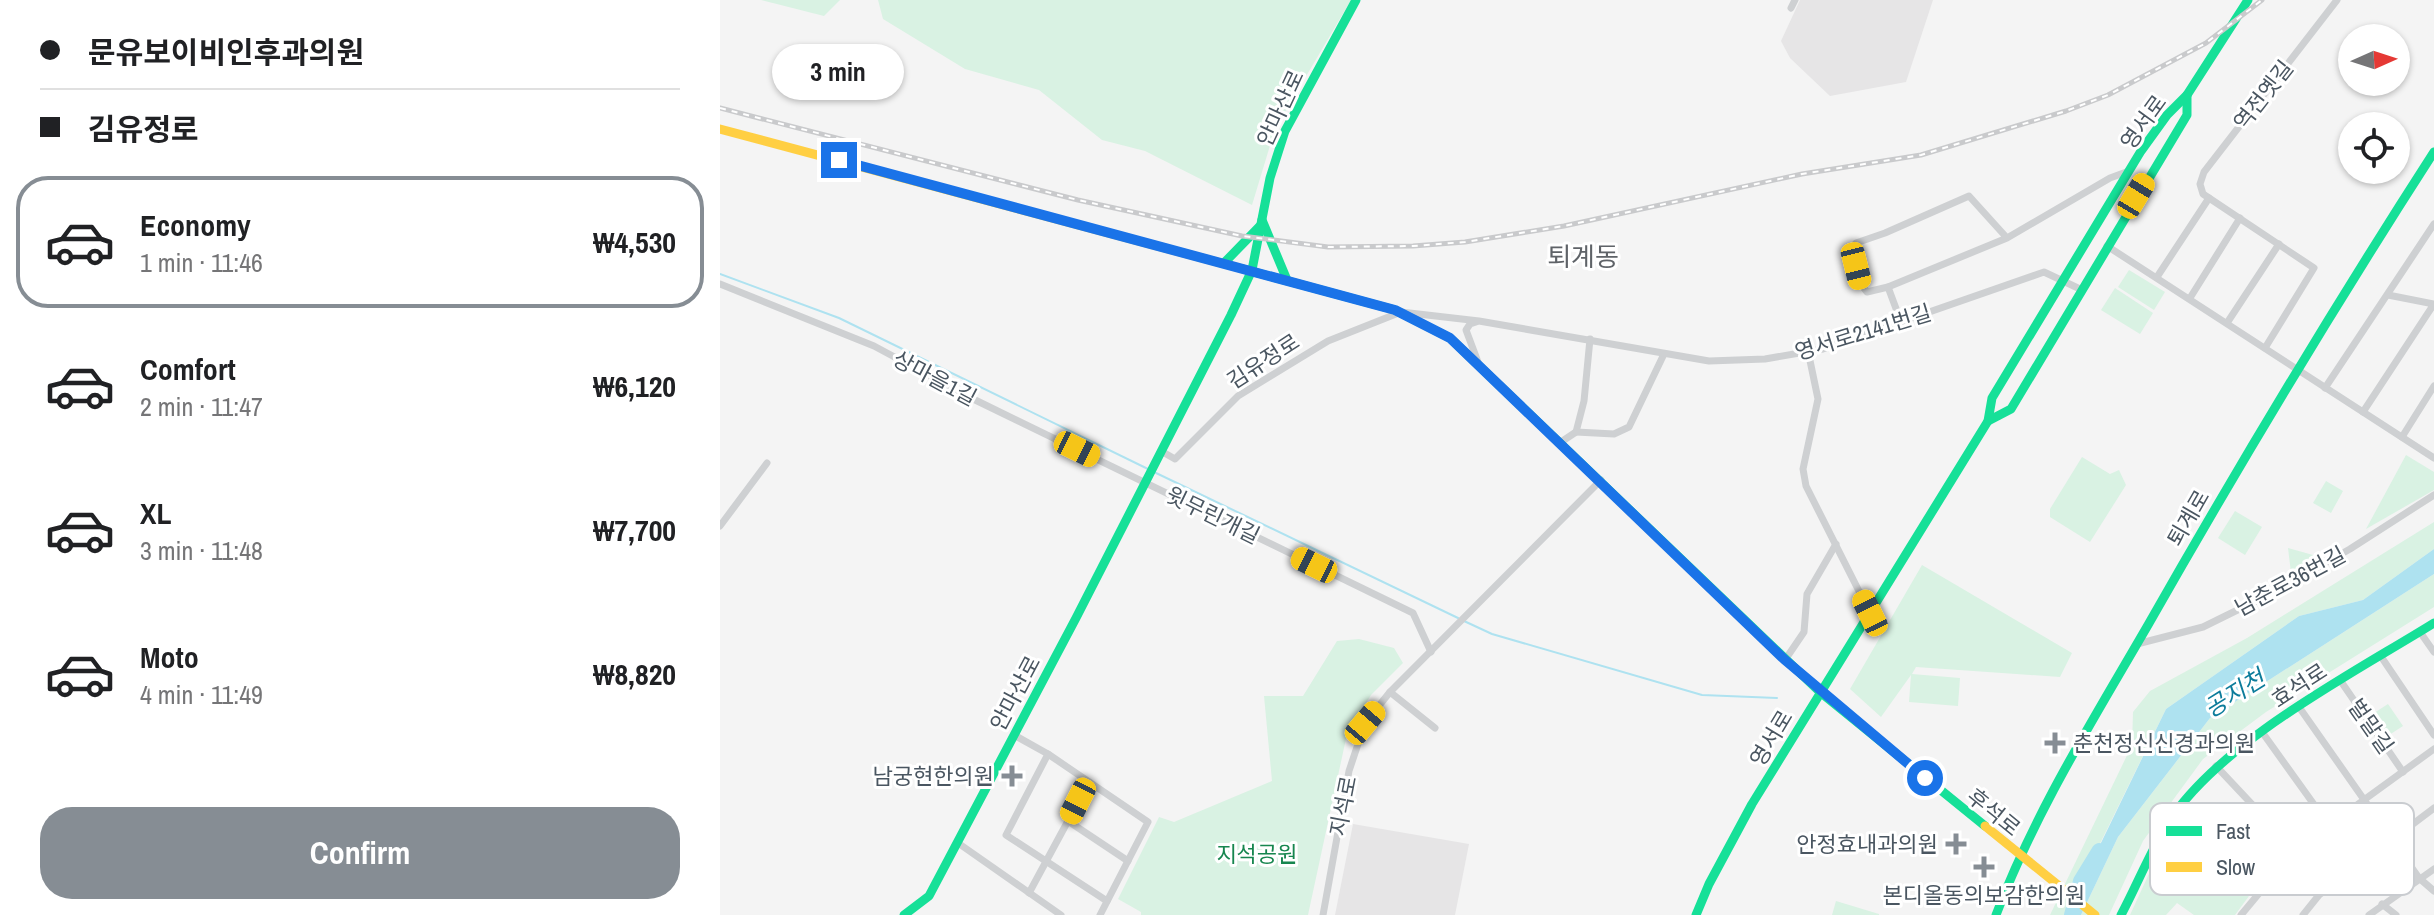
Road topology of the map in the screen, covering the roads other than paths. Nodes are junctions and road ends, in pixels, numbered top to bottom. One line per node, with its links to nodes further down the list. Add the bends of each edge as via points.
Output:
1 (1356, 0): 12 (street, 안마산로, via 1285,131)
2 (2248, 0): 4 (street, 영서로)
3 (2337, 0): 10 (street, 역전옛길, via 2204,172 2200,184)
4 (2187, 95): 8 (street, 영서로, via 2173,106); 16 (street, 영서로, via 2187,115)
5 (720, 129): 17 (street)
6 (2434, 152): 7 (street, 퇴계로)
7 (2423, 169): 9 (street); 37 (street, 퇴계로)
8 (2129, 171): 14 (street); 20 (street, 영서로)
9 (2434, 177)
10 (2206, 196): 11 (street); 19 (street, 역전옛길)
11 (2240, 218): 15 (street); 26 (street)
12 (1262, 222): 17 (street); 18 (street, 안마산로); 21 (street)
13 (2434, 224): 25 (street)
14 (2007, 238): 23 (street); 23 (street, via 1969,196 1856,243 1852,249 1860,283 1867,292)
15 (2279, 244): 31 (street); 33 (street, via 2314,268)
16 (2107, 246): 19 (street); 24 (street, 영서로)
17 (1224, 263): 18 (street)
18 (1252, 270): 21 (street); 45 (street, 안마산로)
19 (2157, 277): 26 (street)
20 (2060, 279): 24 (street, 영서로2141번길); 30 (street, 영서로2141번길, via 2044,272); 41 (street, 영서로, via 1992,398)
21 (1287, 280): 28 (street)
22 (720, 284): 48 (street, 상마을1길, via 874,346)
23 (1888, 287): 30 (street)
24 (2080, 289): 41 (street, 영서로, via 2011,409)
25 (2388, 295): 27 (street); 39 (street)
26 (2190, 298): 31 (street)
27 (2434, 304): 40 (street)
28 (1401, 312): 29 (street, 영서로2141번길); 36 (street, via 1450,338); 45 (street, 김유정로, via 1328,341 1238,396 1175,459)
29 (1479, 321): 32 (street, 영서로2141번길); 36 (street, via 1466,330)
30 (1901, 322): 34 (street, 영서로2141번길)
31 (2227, 323): 33 (street)
32 (1590, 339): 35 (street, 영서로2141번길); 42 (street)
33 (2265, 348): 37 (street)
34 (1808, 351): 35 (street, 영서로2141번길, via 1722,360); 52 (street, via 1818,399 1803,469 1806,486)
35 (1664, 354): 42 (street, via 1629,427 1614,434)
36 (1479, 364): 44 (street)
37 (2296, 368): 39 (street); 56 (street, 퇴계로)
38 (2434, 386): 43 (street)
39 (2325, 388): 40 (street)
40 (2363, 412): 43 (street)
41 (1988, 421): 53 (street, 영서로)
42 (1576, 432): 44 (street)
43 (2402, 437): 46 (street)
44 (1561, 442): 49 (street)
45 (1160, 454): 48 (street, 안마산로)
46 (2434, 458)
47 (767, 463): 51 (street)
48 (1147, 480): 57 (street, 윗무린개길, via 1413,613); 67 (street, 안마산로)
49 (1601, 480): 57 (street, 지석로); 60 (street)
50 (2434, 495): 56 (street, 남춘로36번길, via 2272,593 2203,627)
51 (720, 526)
52 (1836, 544): 53 (street); 60 (street, via 1807,594 1804,632)
53 (1870, 613): 63 (street, 영서로)
54 (2434, 623): 55 (street, 효석로)
55 (2420, 632): 58 (street); 59 (street, 효석로)
56 (2137, 644): 84 (street, 퇴계로)
57 (1431, 652): 62 (street, 지석로)
58 (2434, 652)
59 (2380, 655): 61 (street, 효석로); 68 (street)
60 (1785, 660): 63 (street)
61 (2340, 680): 64 (street, 효석로); 72 (street, 벌말길)
62 (1390, 692): 65 (street); 102 (street, 지석로, via 1365,723 1349,771)
63 (1820, 692): 84 (street, 후석로); 103 (street, 영서로, via 1752,804)
64 (2299, 707): 66 (street, 효석로); 74 (street)
65 (1435, 728)
66 (2262, 732): 71 (street, 효석로); 77 (street)
67 (1014, 735): 70 (street); 83 (street, 안마산로)
68 (2434, 735)
69 (2434, 749): 72 (street, 벌말길)
70 (1048, 754): 73 (street); 85 (street, via 1006,835)
71 (2216, 766): 75 (street, 효석로); 76 (street)
72 (2403, 772): 74 (street, 벌말길)
73 (1089, 782): 81 (street); 87 (street, via 1148,822)
74 (2362, 800): 78 (street, 벌말길); 79 (street)
75 (2185, 803)
76 (2251, 803)
77 (2313, 803)
78 (2358, 803)
79 (2364, 803)
80 (2434, 808): 82 (street)
81 (1068, 821): 85 (street); 87 (street)
82 (2414, 822)
83 (958, 843): 93 (street); 99 (street, 안마산로, via 929,896)
84 (2019, 855): 104 (street, 퇴계로); 105 (street, 후석로)
85 (1048, 860): 93 (street); 97 (street)
86 (2150, 860): 106 (street, 효석로)
87 (1128, 861): 97 (street)
88 (2434, 869): 90 (street)
89 (2414, 871): 90 (street)
90 (2419, 878): 91 (street); 92 (street)
91 (2414, 882)
92 (2434, 891)
93 (1029, 893): 100 (street)
94 (2256, 895): 107 (street, 벌말길)
95 (2319, 895): 108 (street)
96 (2395, 895): 98 (street)
97 (1107, 901): 101 (street)
98 (2382, 904): 109 (street); 110 (street)
99 (904, 915)
100 (1061, 915)
101 (1100, 915)
102 (1323, 915)
103 (1696, 915)
104 (1996, 915)
105 (2095, 915)
106 (2121, 915)
107 (2241, 915)
108 (2303, 915)
109 (2369, 915)
110 (2396, 915)

